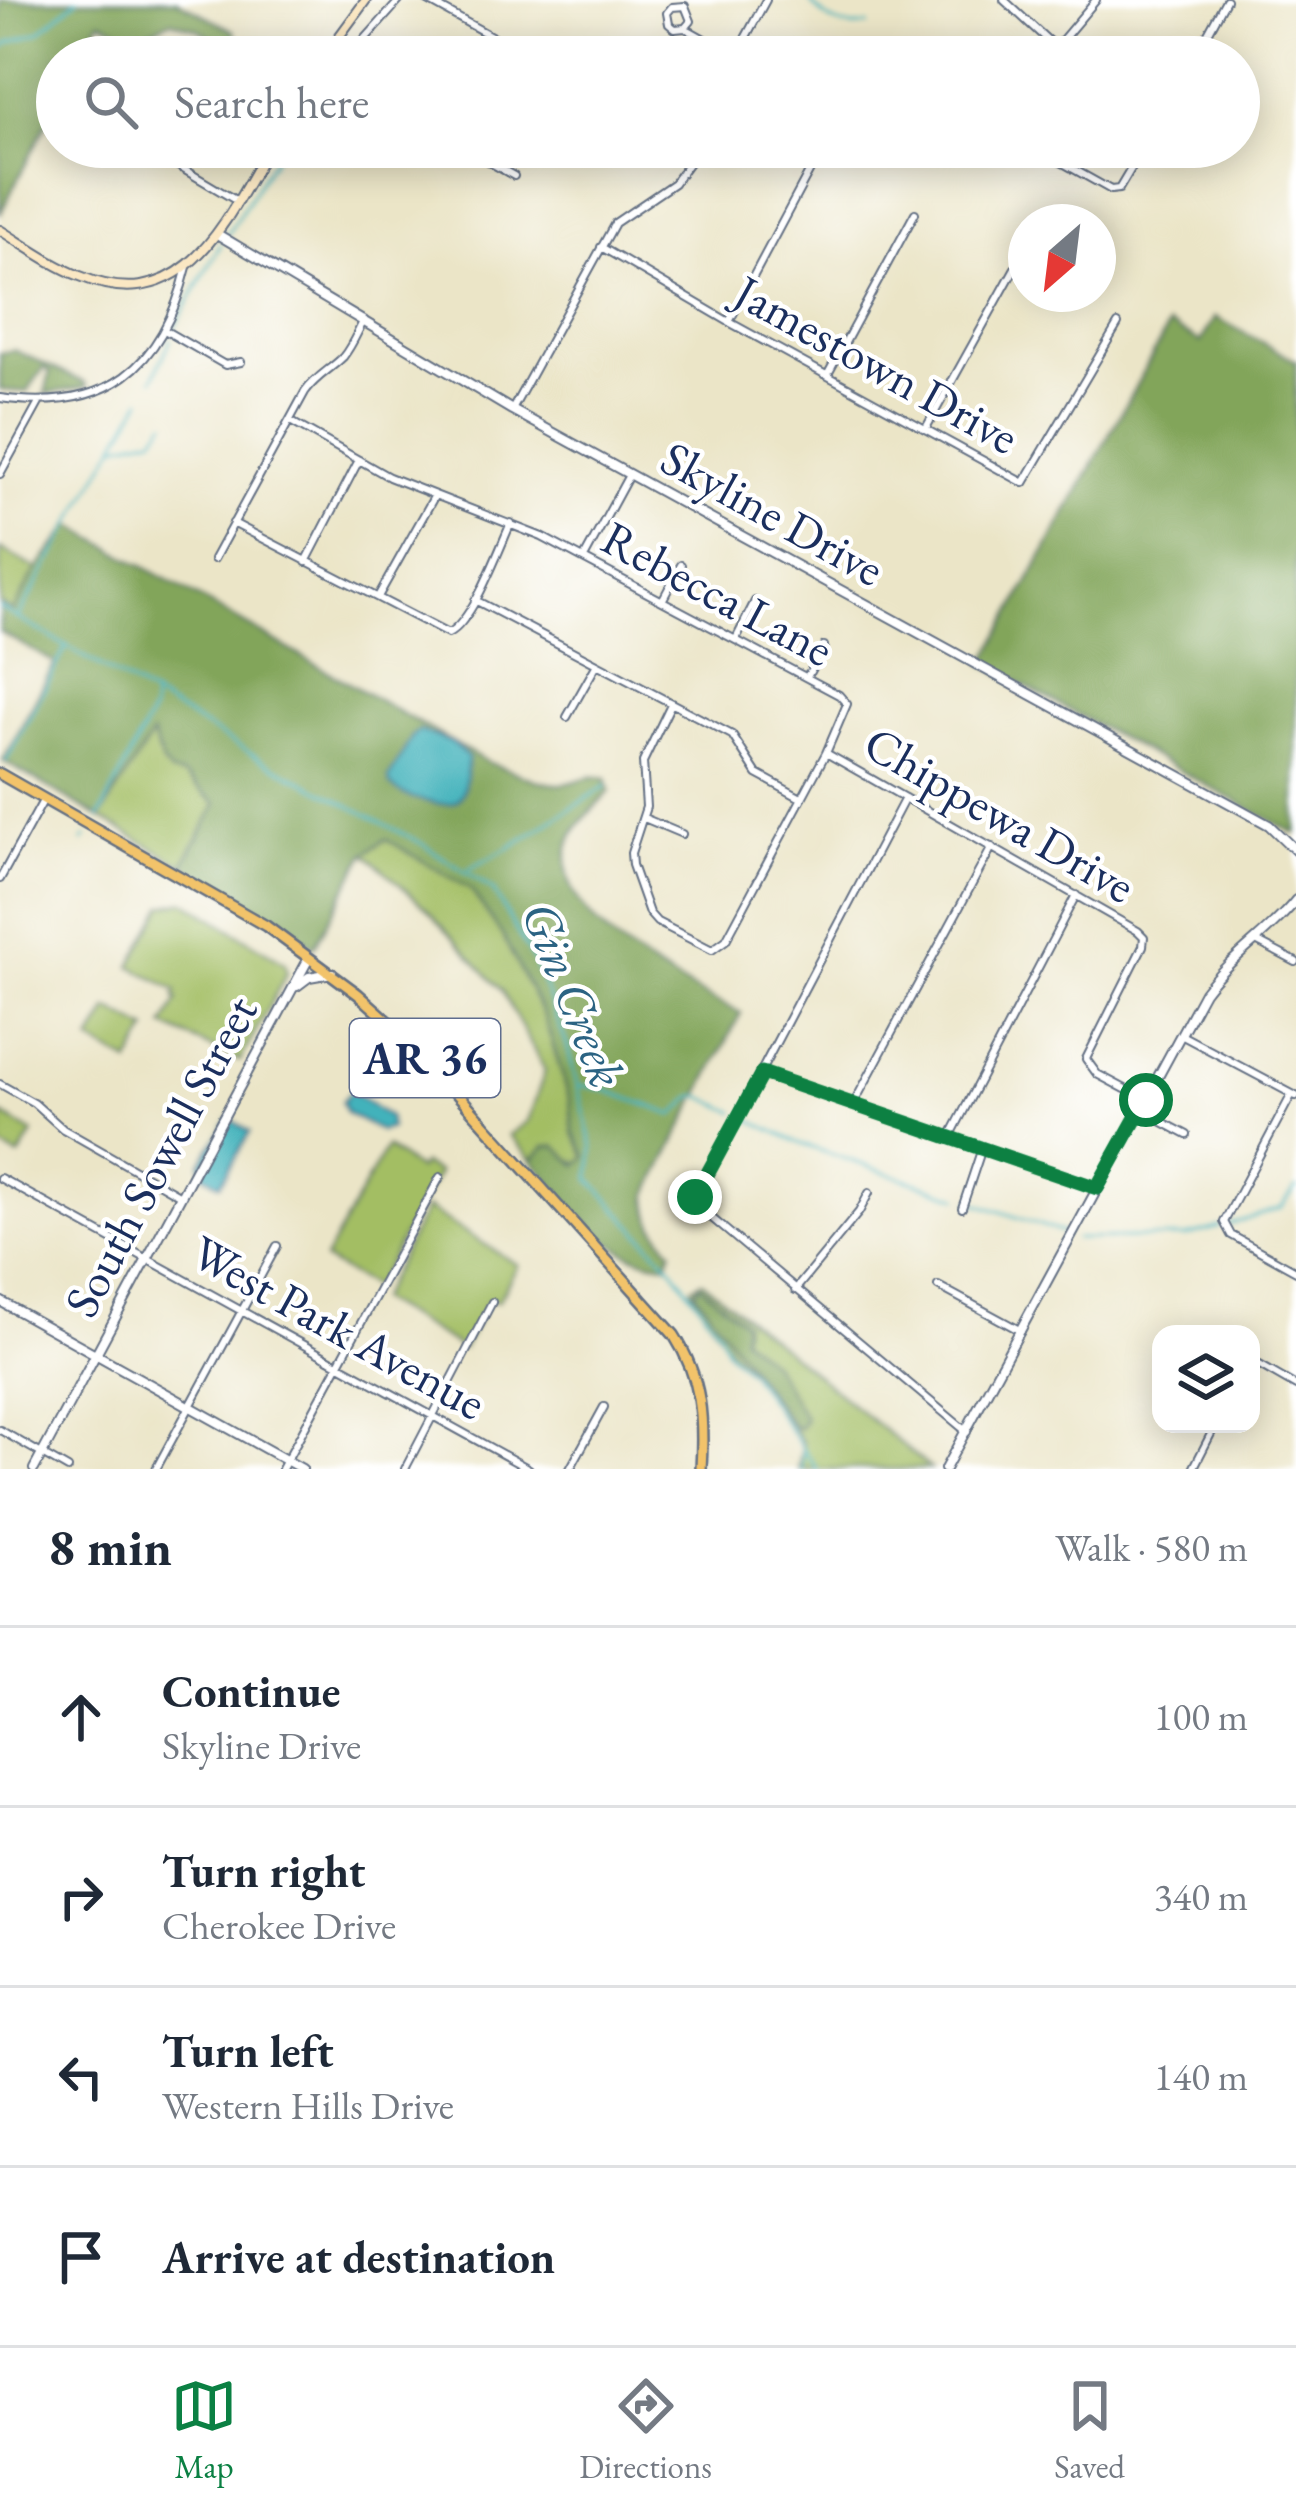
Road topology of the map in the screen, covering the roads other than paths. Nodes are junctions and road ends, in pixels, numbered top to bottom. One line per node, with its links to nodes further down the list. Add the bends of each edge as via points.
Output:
1 (366, 0): 9 (main road)
2 (400, 0): 10 (street)
3 (426, 0): 11 (street)
4 (766, 0): 13 (street)
5 (1004, 0): 14 (street)
6 (1096, 0): 15 (street)
7 (1226, 0): 16 (street)
8 (685, 28): 8 (street, via 691,12 672,7 668,24); 12 (street)
9 (339, 36)
10 (368, 36)
11 (491, 36)
12 (699, 36)
13 (746, 36)
14 (1043, 36)
15 (1065, 36)
16 (1207, 36)
17 (184, 168): 25 (street)
18 (256, 168): 25 (main road)
19 (500, 168): 24 (street)
20 (684, 168): 29 (street, via 615,223)
21 (812, 168): 33 (street)
22 (1072, 168): 23 (street, via 1111,190)
23 (1133, 168)
24 (514, 176)
25 (237, 200): 28 (main road)
26 (915, 213): 37 (street)
27 (0, 230): 30 (main road, via 72,273 112,286 158,283)
28 (218, 234): 30 (main road); 32 (street, Skyline Drive)
29 (601, 247): 33 (street, Jamestown Drive); 40 (street)
30 (187, 267): 35 (street)
31 (1008, 281): 42 (street)
32 (364, 320): 40 (street, Skyline Drive); 41 (street)
33 (730, 322): 37 (street, Jamestown Drive)
34 (1118, 324): 42 (street, Jamestown Drive, via 1024,482)
35 (166, 331): 36 (street, via 225,365); 39 (street, via 101,391)
36 (242, 362)
37 (828, 374): 42 (street, Jamestown Drive)
38 (0, 398): 39 (street)
39 (39, 403): 44 (street)
40 (512, 410): 45 (street, Skyline Drive)
41 (290, 421): 43 (street, Rebecca Lane); 48 (street)
42 (926, 428)
43 (359, 460): 46 (street, Rebecca Lane); 51 (street)
44 (0, 474)
45 (628, 475): 50 (street); 71 (street, Skyline Drive, via 1269,825)
46 (434, 495): 47 (street, Rebecca Lane); 53 (street)
47 (511, 523): 50 (street, Rebecca Lane); 55 (street)
48 (233, 524): 49 (street); 51 (street)
49 (214, 559)
50 (584, 559): 54 (street, Rebecca Lane)
51 (306, 562): 53 (street)
52 (681, 565): 54 (street)
53 (380, 595): 55 (street, via 448,634)
54 (663, 599): 57 (street, Rebecca Lane)
55 (475, 600): 59 (street)
56 (755, 601): 57 (street)
57 (736, 639): 60 (street, Rebecca Lane)
58 (824, 646): 60 (street)
59 (597, 664): 61 (street); 62 (street)
60 (807, 677): 63 (street, Rebecca Lane, via 847,704)
61 (671, 704): 65 (street, via 732,735 757,774); 68 (street, Rebecca Lane, via 643,762)
62 (567, 717)
63 (826, 753): 65 (street, Rebecca Lane); 67 (street, Chippewa Drive)
64 (0, 774): 66 (main road, AR 36)
65 (802, 798): 68 (street, Rebecca Lane, via 722,946 712,950 650,914 631,853)
66 (44, 799): 72 (street); 76 (main road, AR 36)
67 (905, 799): 70 (street, Chippewa Drive); 81 (street)
68 (644, 818): 69 (street)
69 (682, 834)
70 (992, 847): 73 (street, Chippewa Drive); 85 (street)
71 (1296, 851)
72 (0, 879)
73 (1076, 896): 84 (street, Chippewa Drive, via 1144,938 1086,1059 1097,1074); 88 (street)
74 (1296, 900): 75 (street)
75 (1256, 941): 77 (street); 80 (street, via 1214,979)
76 (310, 956): 78 (main road, AR 36); 79 (street, South Sowell Street)
77 (1296, 962)
78 (332, 974): 79 (street, via 310,976); 124 (main road, AR 36, via 406,1037 666,1324 701,1392)
79 (287, 996): 94 (street, South Sowell Street)
80 (1181, 1035): 83 (street); 84 (street)
81 (762, 1073): 85 (street); 100 (street, via 695,1204)
82 (0, 1084): 94 (street)
83 (1294, 1095): 98 (street, via 1224,1227)
84 (1146, 1100): 86 (street)
85 (854, 1104): 88 (street)
86 (1140, 1110): 87 (street); 92 (street)
87 (1187, 1136)
88 (950, 1137): 89 (street)
89 (982, 1148): 92 (street); 95 (street)
90 (0, 1178): 97 (street, West Park Avenue)
91 (440, 1178): 107 (street)
92 (1097, 1188): 104 (street)
93 (869, 1193): 100 (street)
94 (178, 1195): 97 (street, South Sowell Street)
95 (962, 1208)
96 (277, 1246): 103 (street)
97 (145, 1258): 103 (street, West Park Avenue); 105 (street, South Sowell Street)
98 (1296, 1271)
99 (938, 1286): 104 (street)
100 (795, 1290): 113 (street)
101 (0, 1301): 105 (street)
102 (493, 1302): 111 (street)
103 (240, 1311): 107 (street, West Park Avenue); 109 (street)
104 (1021, 1331): 113 (street)
105 (94, 1354): 109 (street); 115 (street, South Sowell Street)
106 (1260, 1365): 108 (street)
107 (339, 1366): 111 (street, West Park Avenue); 116 (street)
108 (1296, 1386)
109 (189, 1407): 116 (street); 120 (street)
110 (604, 1407): 123 (street)
111 (433, 1416): 117 (street, West Park Avenue); 122 (street)
112 (0, 1430): 115 (street)
113 (967, 1432): 125 (street)
114 (1211, 1433): 126 (street)
115 (41, 1454): 118 (street, South Sowell Street); 119 (street)
116 (284, 1465): 121 (street)
117 (525, 1467)
118 (34, 1469)
119 (68, 1469)
120 (156, 1469)
121 (302, 1469)
122 (405, 1469)
123 (570, 1469)
124 (701, 1469)
125 (945, 1469)
126 (1192, 1469)

